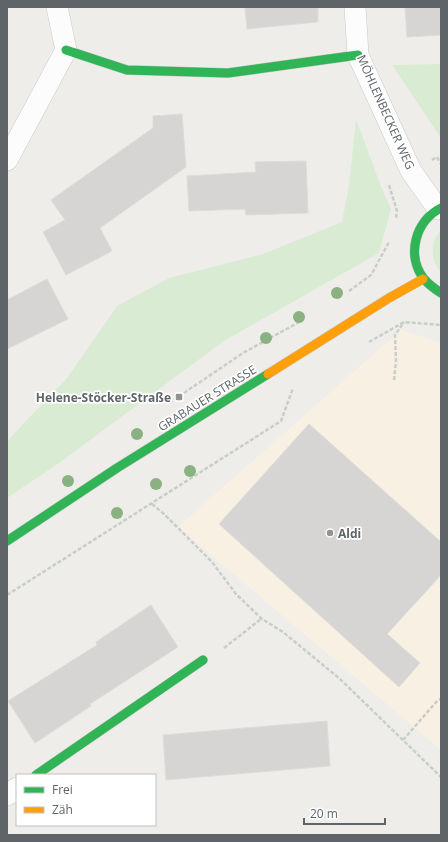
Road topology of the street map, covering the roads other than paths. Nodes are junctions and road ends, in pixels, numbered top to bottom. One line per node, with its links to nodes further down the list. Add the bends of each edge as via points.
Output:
1 (57, 7): 3 (street)
2 (355, 7): 4 (street, MÖHLENBECKER WEG)
3 (66, 50): 4 (main road, via 127,70 228,73); 5 (street)
4 (358, 55): 6 (street, MÖHLENBECKER WEG, via 411,171)
5 (7, 160)
6 (440, 209): 7 (main road, via 423,223 415,241 414,254)
7 (423, 279): 8 (main road); 9 (main road, GRABAUER STRASSE, via 117,468)
8 (441, 293)
9 (7, 541)
10 (203, 660): 11 (main road)
11 (37, 774)
12 (16, 789): 13 (street)
13 (7, 795)

